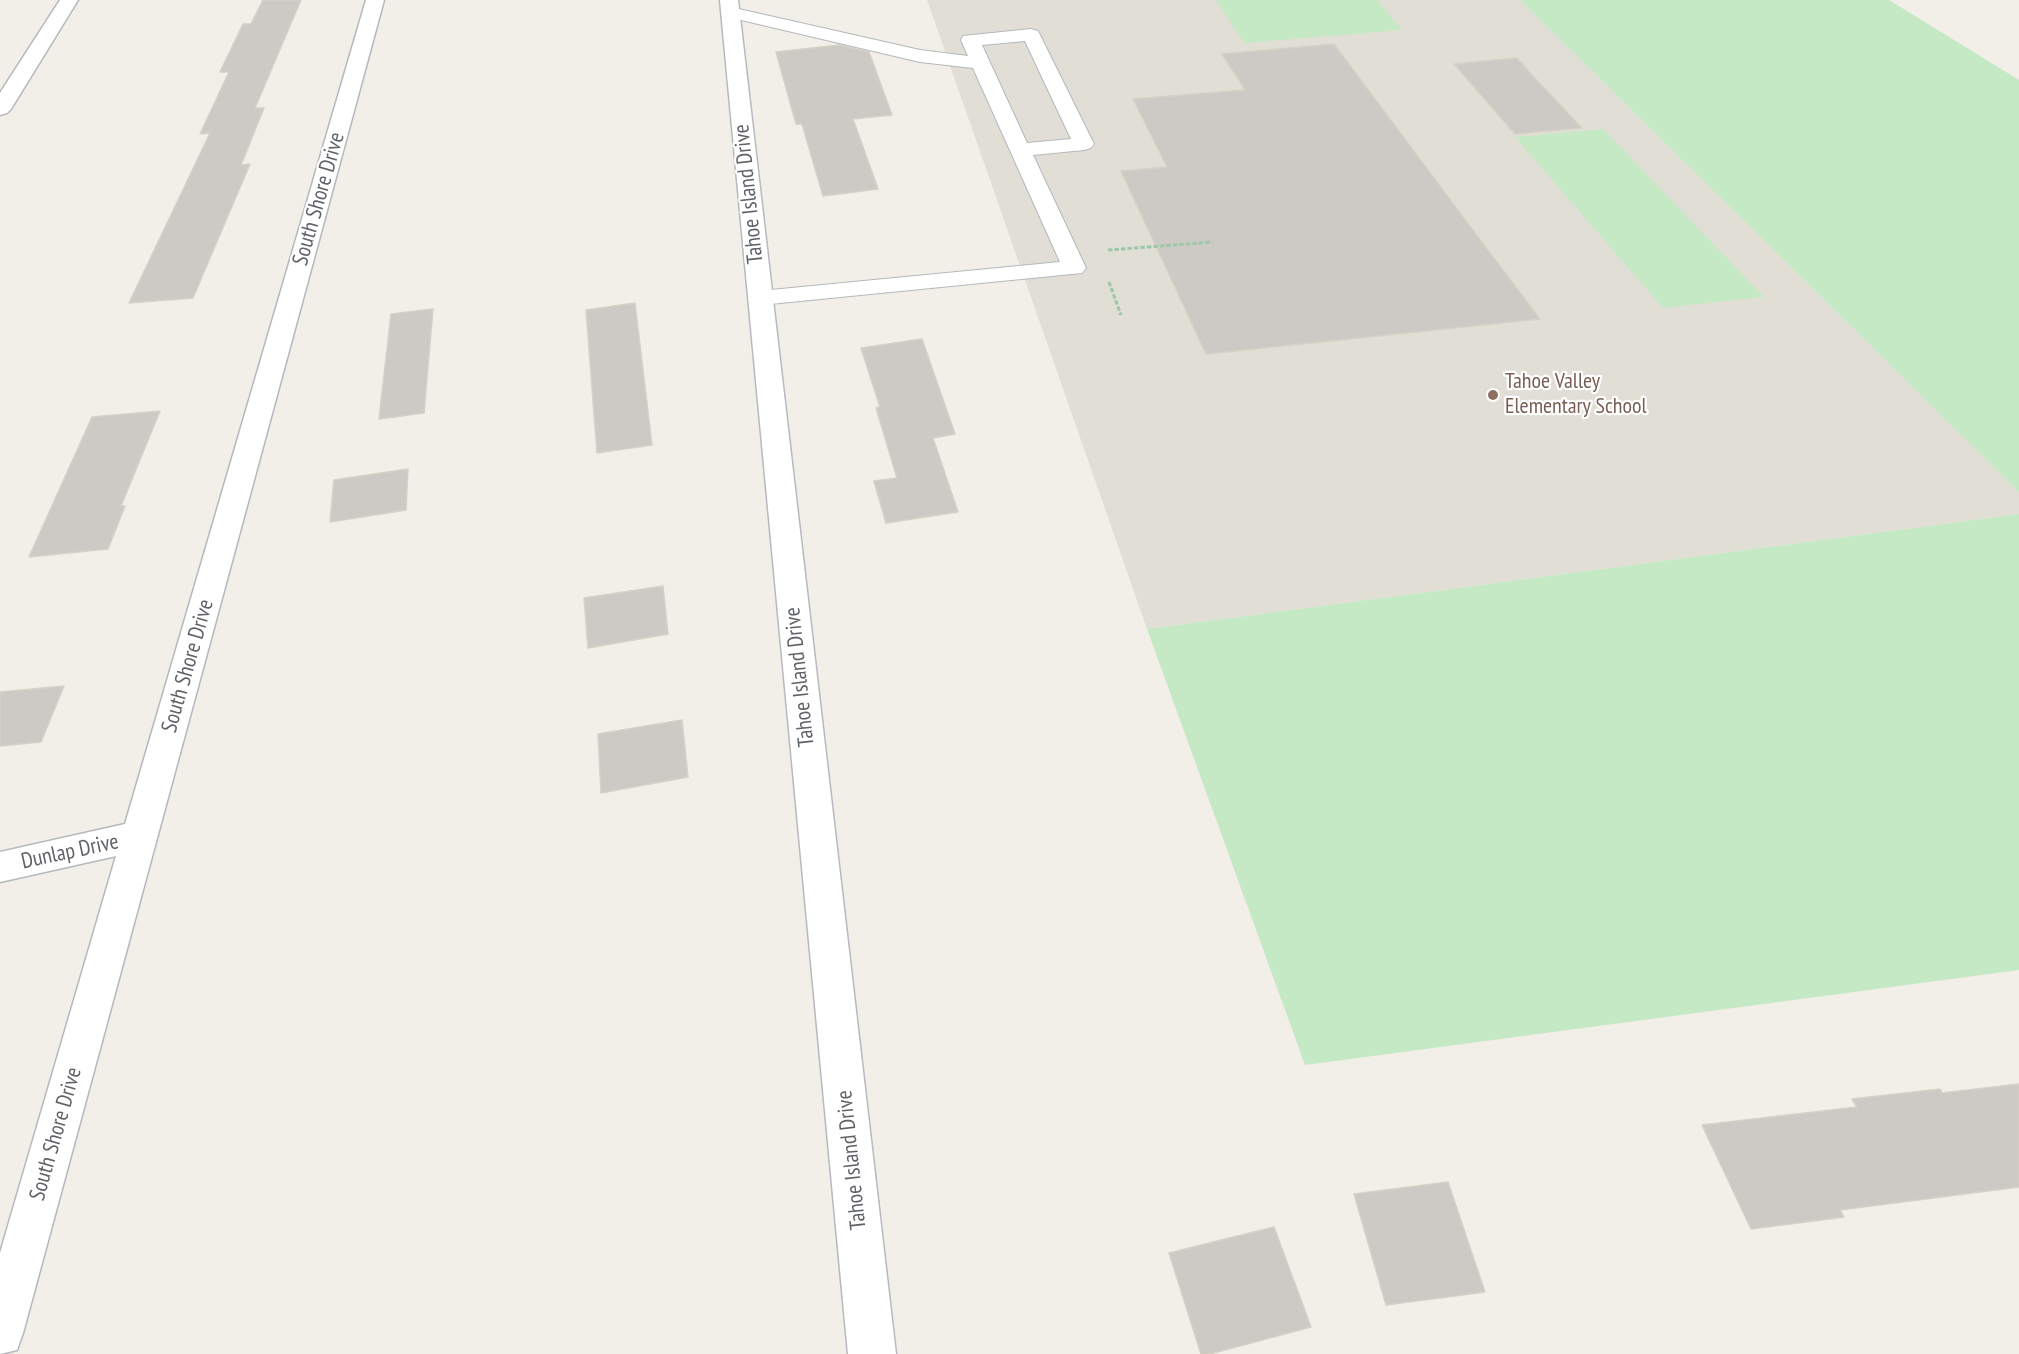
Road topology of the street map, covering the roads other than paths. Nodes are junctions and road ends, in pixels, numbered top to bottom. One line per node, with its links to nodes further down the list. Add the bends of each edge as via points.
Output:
1 (69, 0): 5 (street)
2 (375, 0): 8 (street, South Shore Drive)
3 (729, 6): 4 (lane, via 920,56); 7 (street, Tahoe Island Drive)
4 (981, 63): 6 (lane); 6 (lane, via 970,40 1031,35 1084,144)
5 (0, 109)
6 (1020, 150): 7 (lane, via 1074,268)
7 (760, 298): 11 (street, Tahoe Island Drive)
8 (140, 836): 9 (street, Dunlap Drive); 10 (street, South Shore Drive)
9 (0, 867)
10 (0, 1333)
11 (872, 1354)

